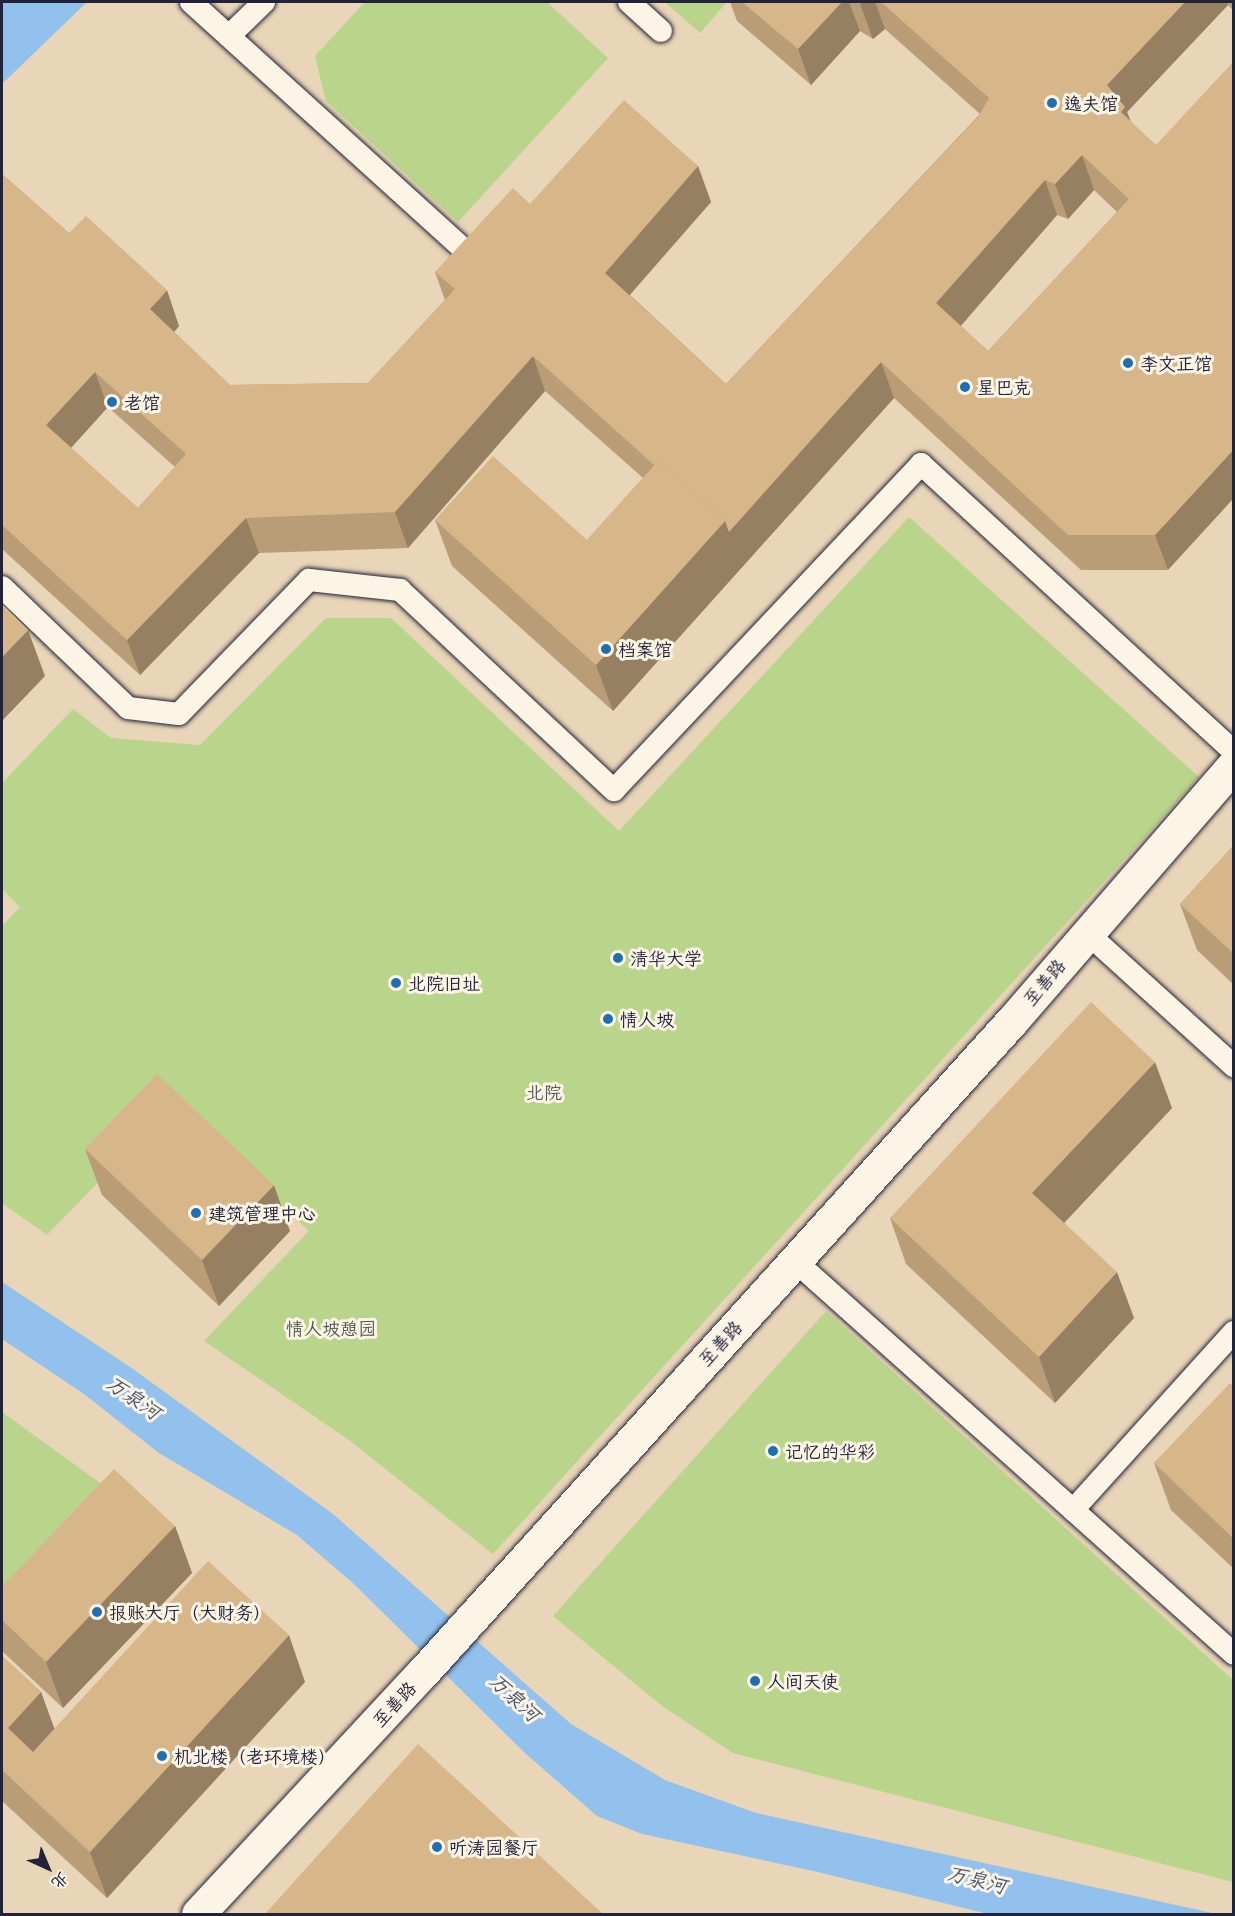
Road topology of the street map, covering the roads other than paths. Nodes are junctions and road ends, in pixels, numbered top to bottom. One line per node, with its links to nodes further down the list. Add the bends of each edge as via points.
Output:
1 (191, 2): 5 (lane)
2 (264, 2): 5 (lane)
3 (629, 2): 4 (lane)
4 (661, 31)
5 (228, 36): 6 (lane)
6 (460, 246)
7 (2, 586): 8 (lane, via 128,708 179,714 309,580 400,590 614,790 921,464)
8 (1233, 752)
9 (1233, 765): 10 (street, 至善路)
10 (1086, 932): 11 (lane); 12 (street, 至善路, via 1011,1022)
11 (1233, 1066)
12 (795, 1261): 14 (lane); 16 (street, 至善路)
13 (1233, 1332): 14 (lane)
14 (1073, 1510): 15 (lane)
15 (1233, 1654)
16 (198, 1914)

